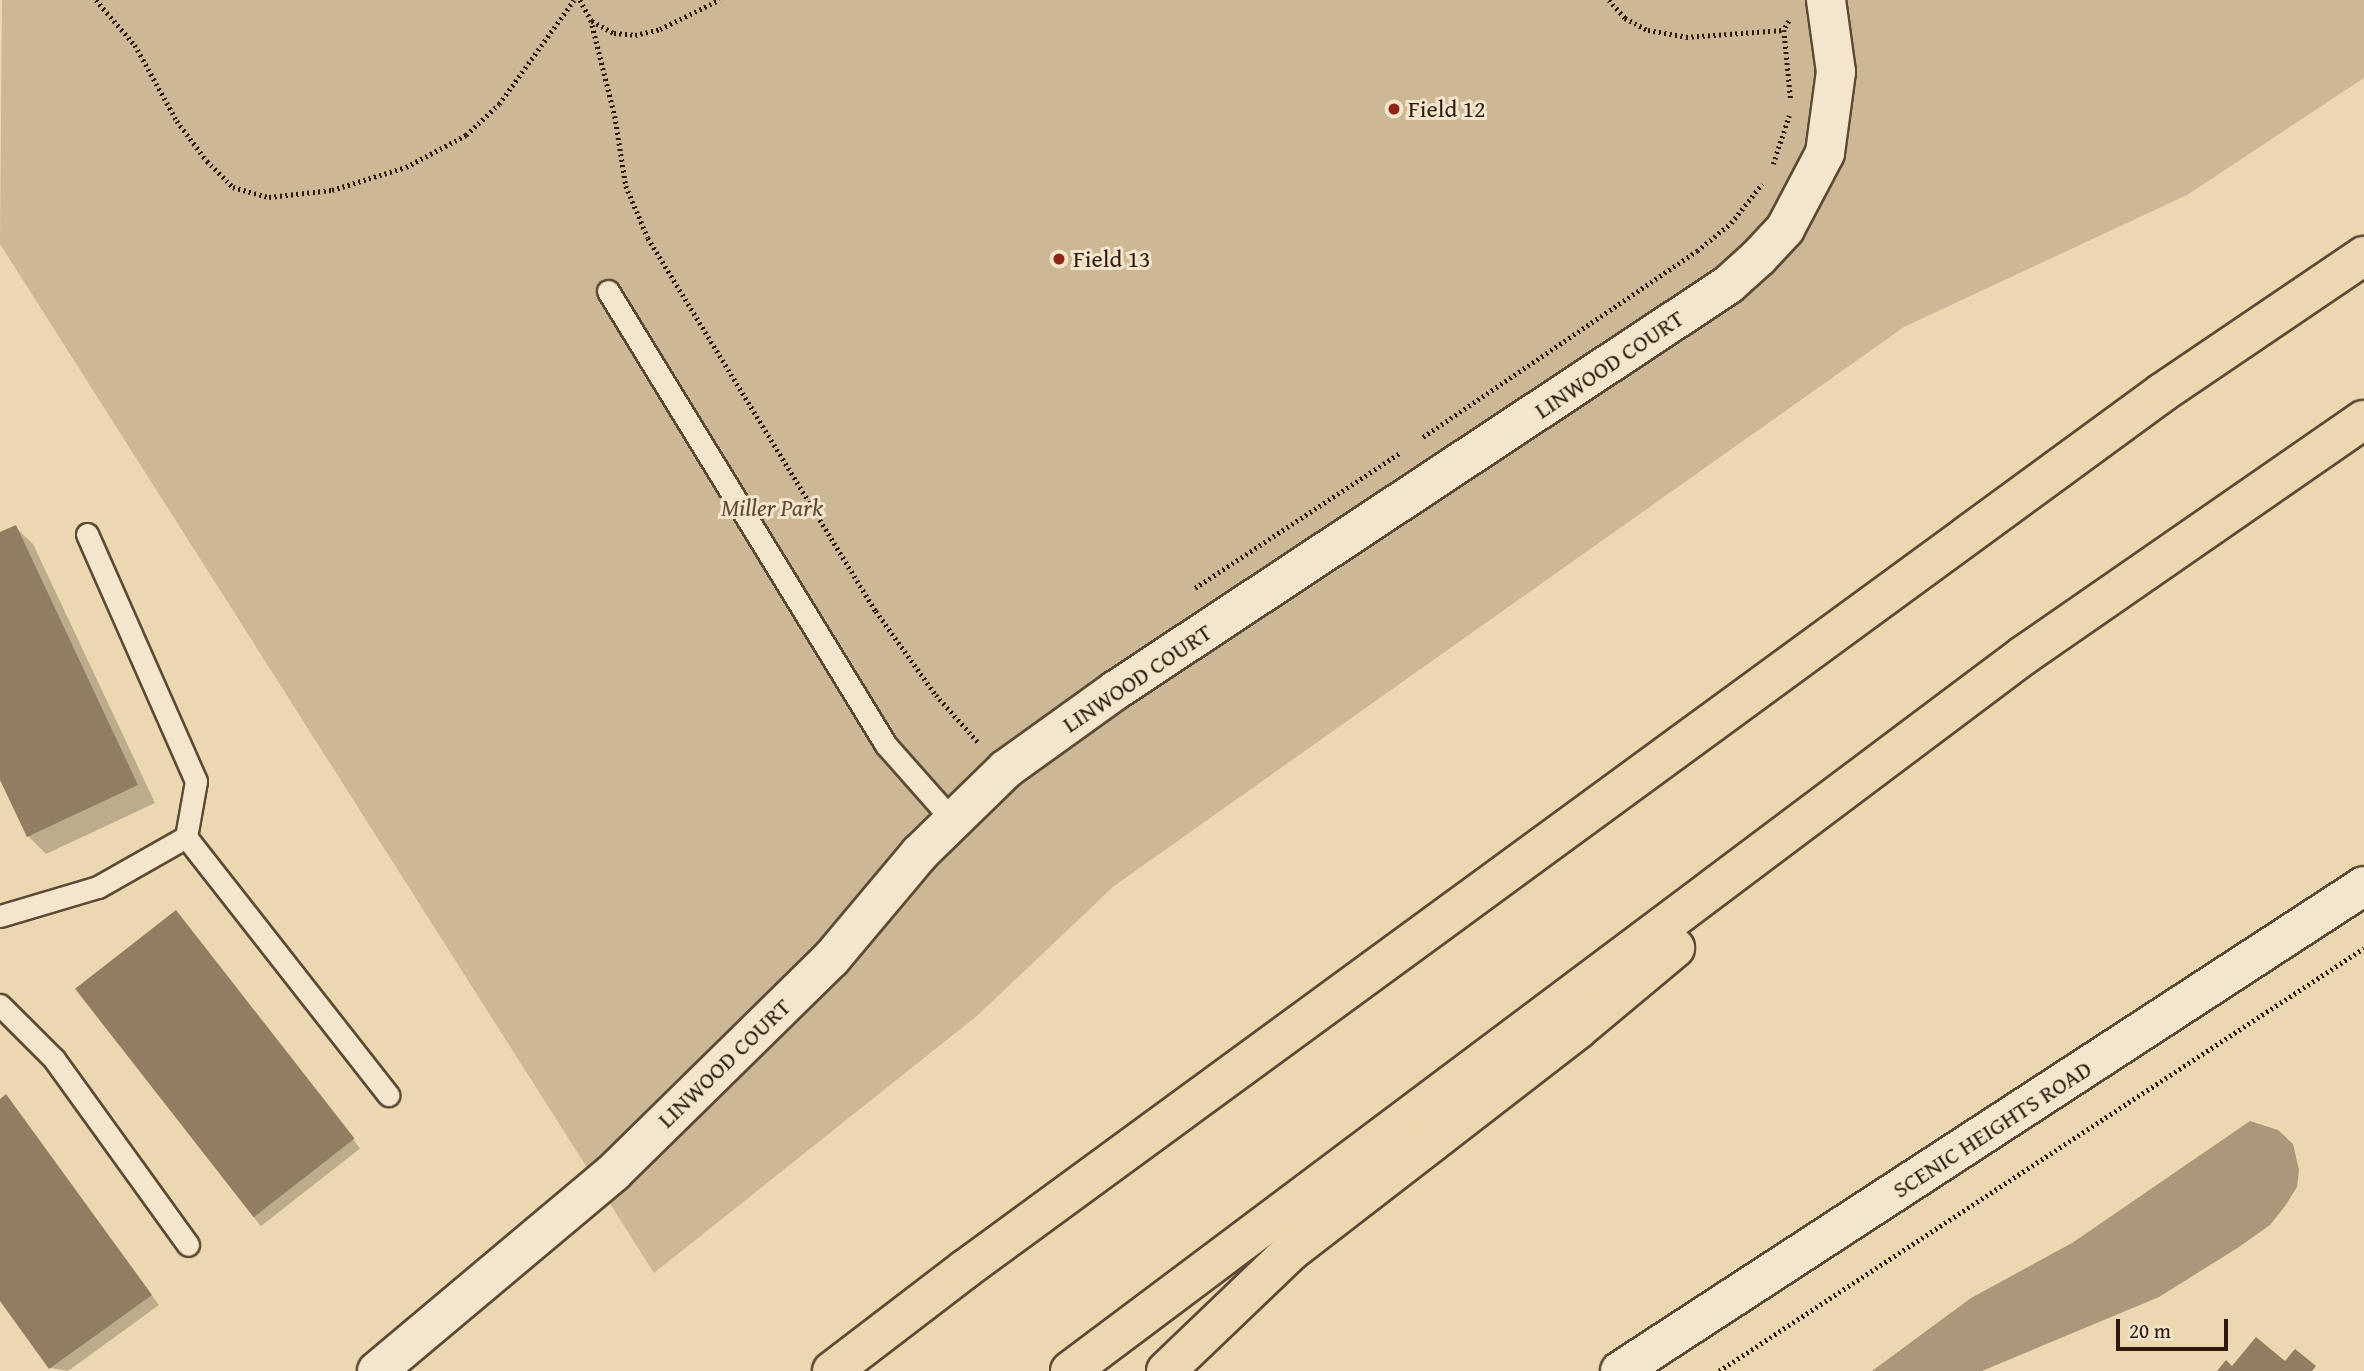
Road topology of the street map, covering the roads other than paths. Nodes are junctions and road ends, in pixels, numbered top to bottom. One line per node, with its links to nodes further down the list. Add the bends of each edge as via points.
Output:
1 (1810, 6): 7 (street, LINWOOD COURT, via 1833,26 1836,72 1825,153 1785,229 1758,258 1728,285 1116,690 1006,769)
2 (2364, 256): 15 (highway, via 2163,392 964,1269)
3 (608, 291): 7 (lane, via 886,745)
4 (2364, 420): 6 (highway)
5 (86, 534): 8 (lane, via 196,781)
6 (2024, 656): 16 (highway); 17 (highway, via 1577,1030 1290,1252)
7 (954, 823): 14 (street, LINWOOD COURT, via 920,853 831,959 614,1172)
8 (186, 837): 10 (lane, via 98,887); 12 (lane)
9 (2364, 886): 18 (street, SCENIC HEIGHTS ROAD)
10 (0, 916)
11 (0, 1005): 13 (lane, via 54,1059)
12 (388, 1095)
13 (188, 1245)
14 (377, 1371)
15 (832, 1371)
16 (1070, 1371)
17 (1166, 1371)
18 (1620, 1371)

